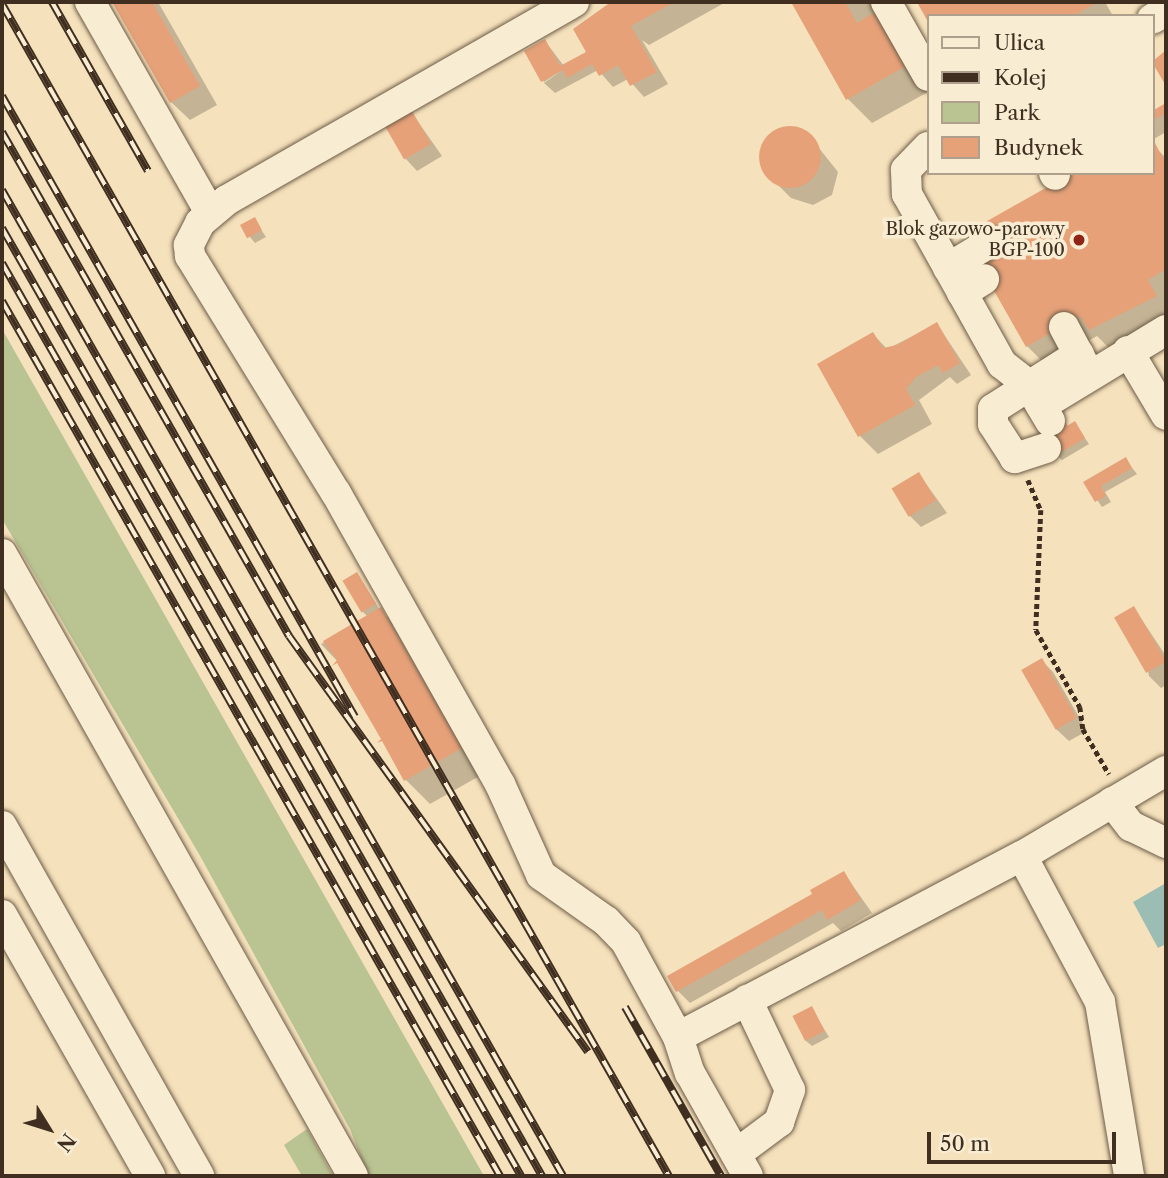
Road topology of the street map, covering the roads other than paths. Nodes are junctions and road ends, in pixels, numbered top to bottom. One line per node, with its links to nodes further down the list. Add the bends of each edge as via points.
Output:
1 (90, 2): 6 (lane)
2 (574, 2): 6 (lane)
3 (886, 2): 4 (lane)
4 (926, 72)
5 (926, 149): 8 (lane, via 906,170 905,182)
6 (210, 212): 23 (lane, via 190,246 204,285 336,493 500,784 541,875 617,931)
7 (991, 242): 8 (lane)
8 (965, 280): 13 (lane, via 1002,364)
9 (1065, 327): 12 (lane)
10 (1166, 330): 11 (lane)
11 (1128, 351): 12 (lane); 14 (lane)
12 (1084, 364): 13 (lane)
13 (1041, 415): 13 (lane, via 999,402 990,416 1015,457)
14 (1166, 415)
15 (2, 554): 27 (lane)
16 (1166, 771): 17 (lane)
17 (1117, 799): 19 (lane, via 1131,826); 20 (lane)
18 (2, 826): 26 (lane)
19 (1166, 844)
20 (1022, 856): 22 (lane); 28 (lane, via 1100,1002)
21 (2, 915): 25 (lane)
22 (747, 1000): 23 (lane); 24 (lane, via 790,1090 779,1122)
23 (678, 1037): 24 (lane, via 690,1073)
24 (742, 1165)
25 (150, 1176)
26 (198, 1176)
27 (353, 1176)
28 (1129, 1176)

